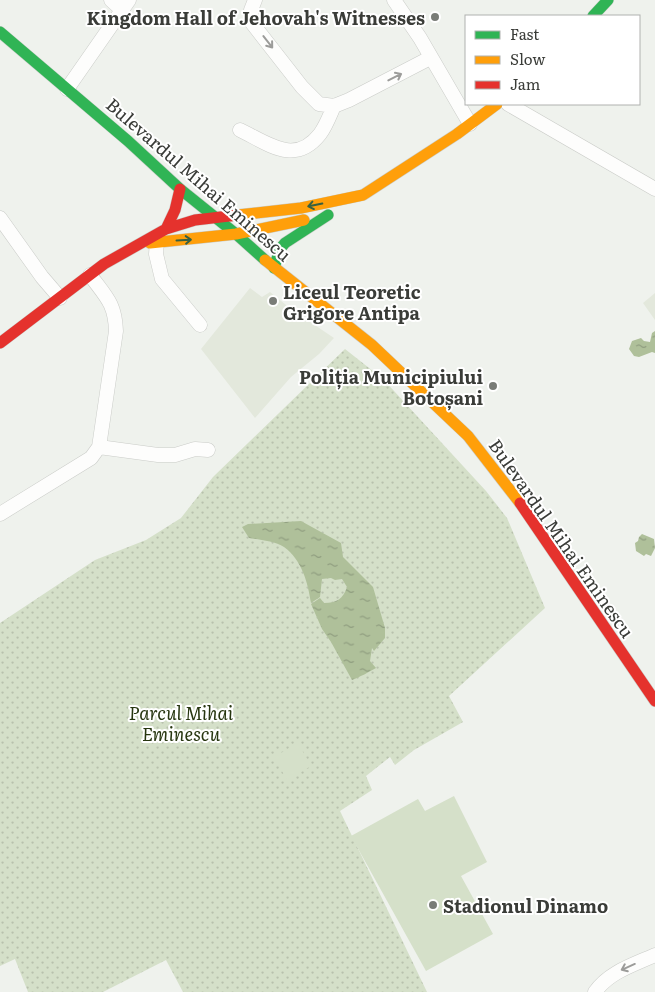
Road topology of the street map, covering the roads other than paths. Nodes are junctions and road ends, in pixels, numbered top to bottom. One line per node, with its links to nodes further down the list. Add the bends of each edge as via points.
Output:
1 (111, 0): 5 (street)
2 (256, 0): 12 (street, one-way to 12, via 251,10 252,23 302,87 319,104)
3 (394, 0): 8 (street)
4 (608, 0): 6 (main road)
5 (126, 5): 9 (street)
6 (594, 15)
7 (0, 32): 9 (main road, Bulevardul Mihai Eminescu)
8 (430, 58): 12 (street, one-way to 8); 13 (street)
9 (67, 89): 16 (main road, Bulevardul Mihai Eminescu)
10 (495, 105): 13 (main road)
11 (510, 105): 15 (street)
12 (334, 106): 14 (street, via 321,133 298,151 280,150)
13 (470, 124): 17 (main road)
14 (240, 130)
15 (655, 189)
16 (180, 190): 19 (main road, Bulevardul Mihai Eminescu); 21 (main road)
17 (363, 195): 18 (main road); 19 (main road, one-way to 19, via 301,208)
18 (328, 214): 22 (main road); 25 (main road, via 285,243)
19 (216, 217): 21 (main road); 22 (main road, Bulevardul Mihai Eminescu)
20 (0, 218): 27 (street)
21 (166, 229): 24 (main road)
22 (236, 234): 23 (main road, one-way to 22); 25 (main road, Bulevardul Mihai Eminescu)
23 (157, 241): 24 (main road); 28 (street, via 156,254 162,279)
24 (136, 246): 26 (main road)
25 (274, 268): 33 (main road, Bulevardul Mihai Eminescu, via 372,345 468,436 520,503)
26 (90, 275): 27 (main road); 30 (street, via 114,309 116,318)
27 (60, 298): 29 (main road)
28 (200, 325)
29 (0, 343)
30 (100, 447): 31 (street, via 166,455 195,449); 32 (street, via 91,458)
31 (208, 450)
32 (0, 514)
33 (655, 701)
34 (655, 955): 35 (street, one-way to 35, via 616,972)
35 (599, 987)

